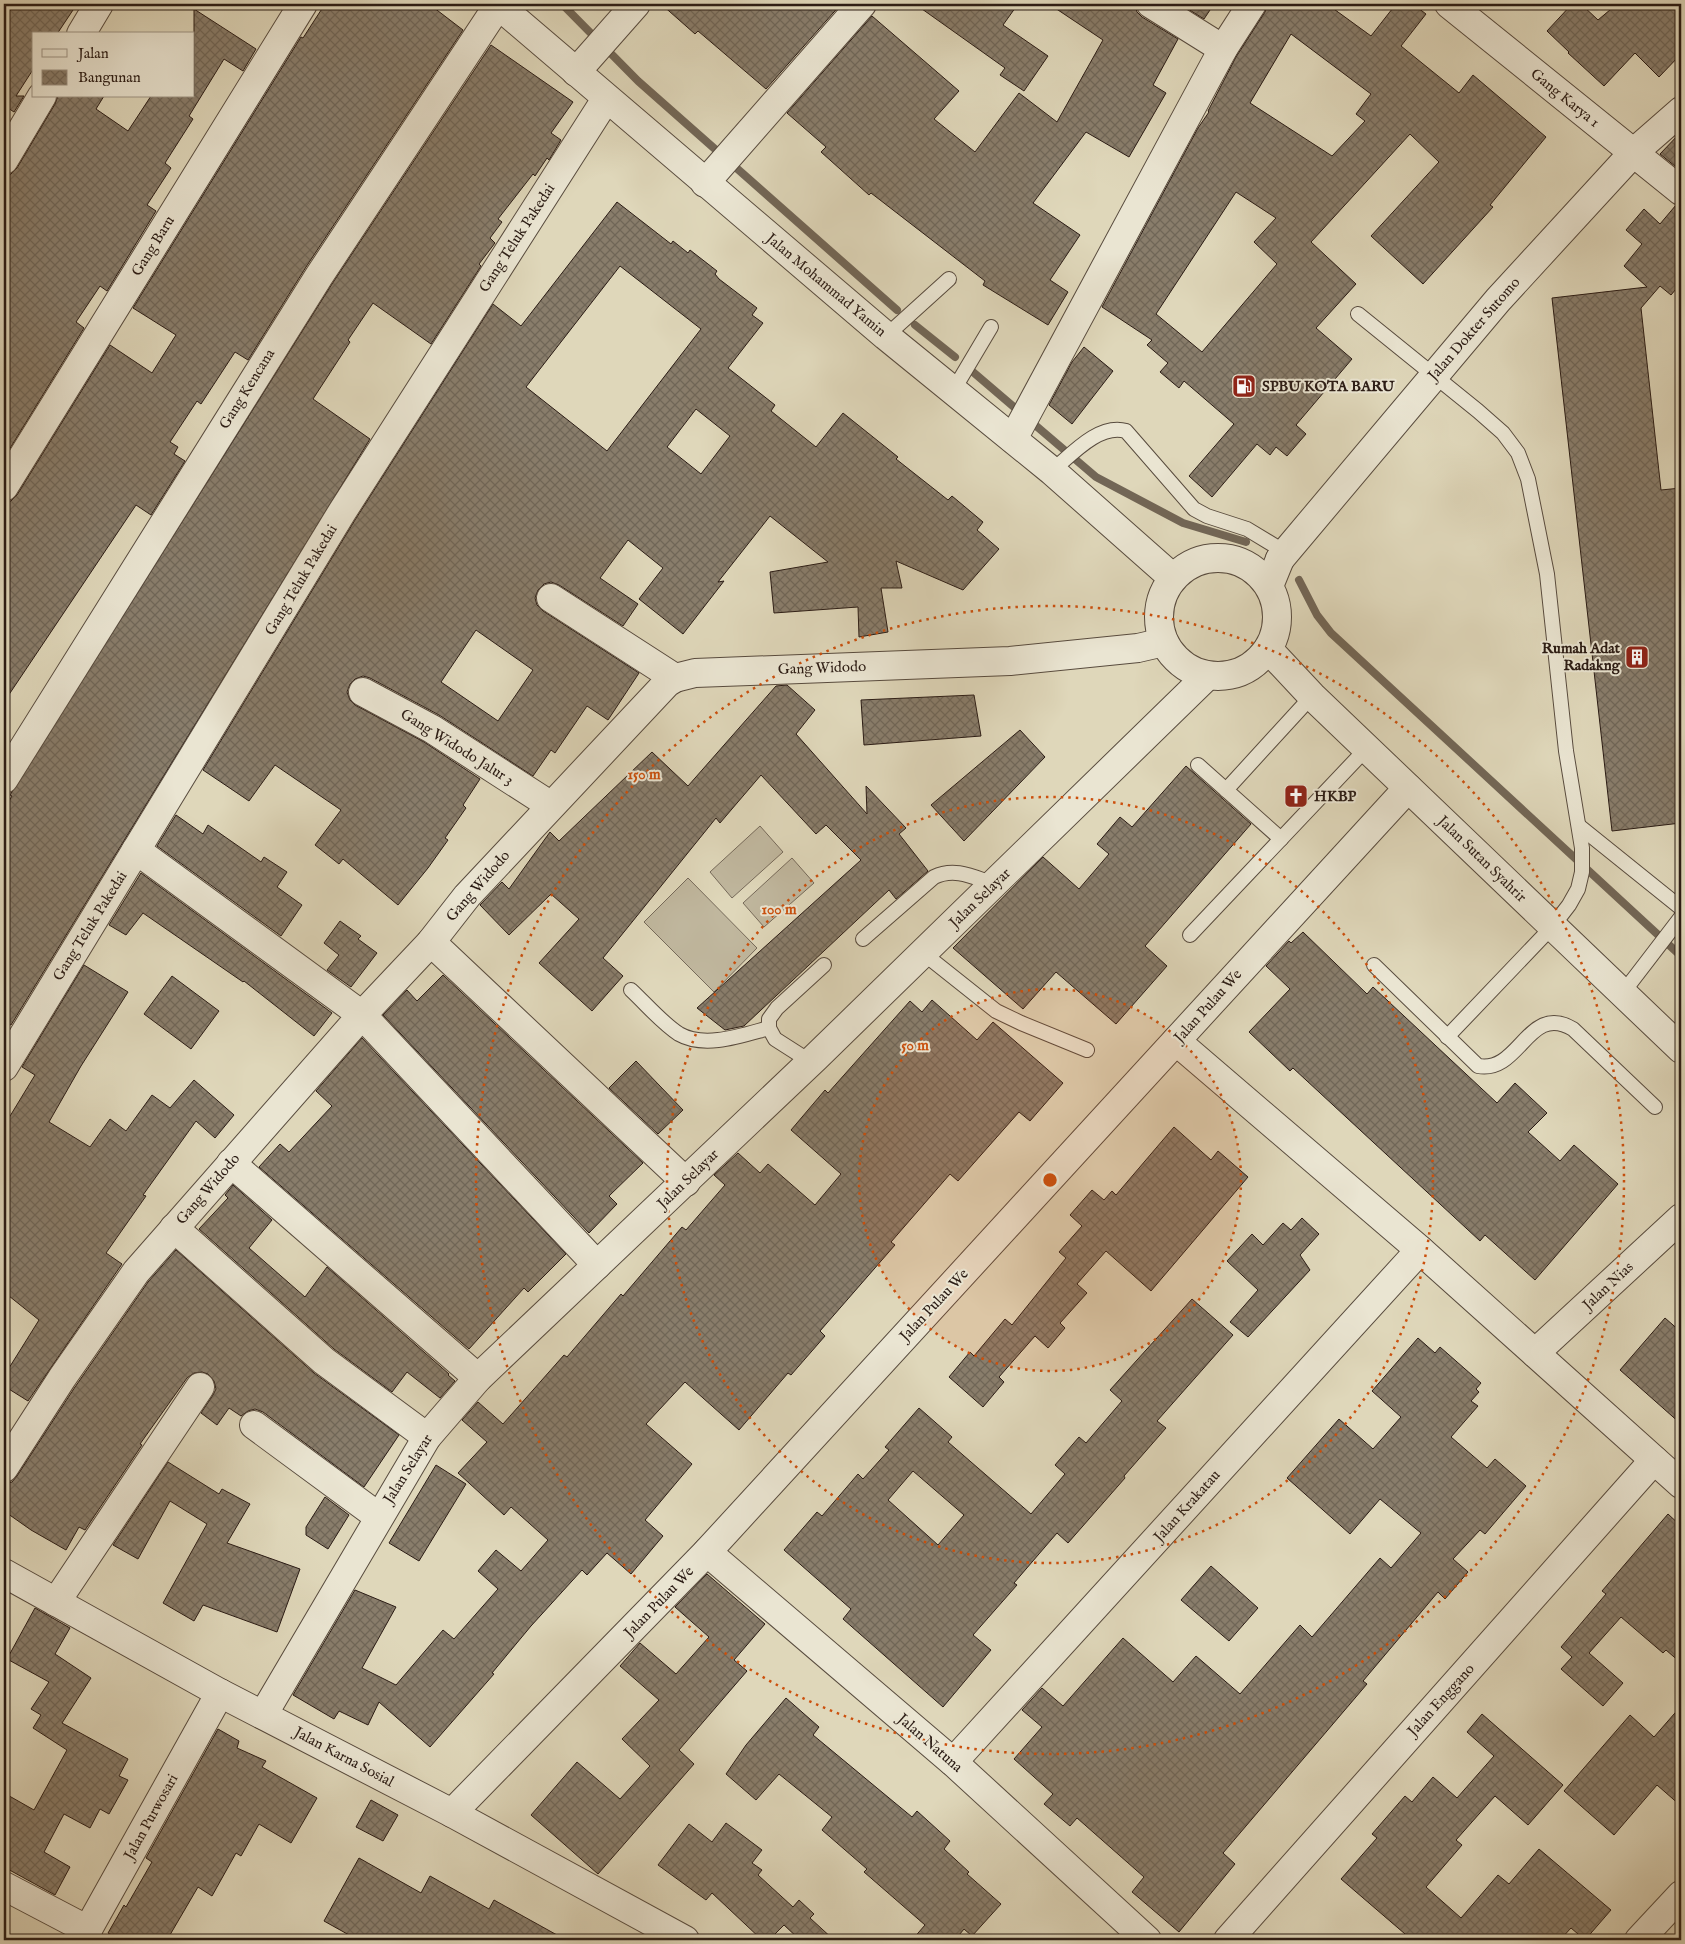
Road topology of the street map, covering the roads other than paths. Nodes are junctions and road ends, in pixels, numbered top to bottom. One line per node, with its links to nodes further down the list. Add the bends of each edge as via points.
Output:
1 (99, 4): 9 (street)
2 (303, 4): 27 (street, Gang Baru)
3 (498, 4): 11 (street, Jalan Mohammad Yamin); 40 (street, Gang Kencana, via 319,276)
4 (636, 4): 11 (street)
5 (862, 4): 17 (street)
6 (1152, 4): 10 (street)
7 (1252, 4): 10 (street)
8 (1449, 4): 15 (street, Gang Karya 1)
9 (82, 32)
10 (1223, 49): 25 (street)
11 (577, 71): 13 (street, Jalan Mohammad Yamin)
12 (41, 98): 16 (street)
13 (606, 99): 17 (street, Jalan Mohammad Yamin); 46 (street, Gang Teluk Pakedai, via 342,512)
14 (1681, 110): 15 (street, Jalan Dokter Sutomo)
15 (1633, 153): 18 (street, Gang Karya 1); 23 (street, Jalan Dokter Sutomo)
16 (4, 160)
17 (705, 183): 22 (street, Jalan Mohammad Yamin)
18 (1681, 191)
19 (949, 279): 22 (lane)
20 (1358, 314): 23 (lane)
21 (991, 327): 24 (lane)
22 (886, 336): 24 (street, Jalan Mohammad Yamin)
23 (1433, 376): 28 (street, Jalan Dokter Sutomo); 44 (lane, via 1503,433 1518,453 1528,478 1547,574 1566,751)
24 (953, 391): 25 (street, Jalan Mohammad Yamin)
25 (1013, 438): 26 (street, Jalan Mohammad Yamin)
26 (1053, 470): 28 (lane, via 1085,444 1109,430 1126,431 1185,502 1199,513 1247,529); 29 (street, Jalan Mohammad Yamin)
27 (4, 488)
28 (1282, 555): 30 (street)
29 (1171, 570): 30 (street, via 1219,557 1238,561); 32 (street, via 1160,602)
30 (1262, 578): 33 (street, via 1277,606 1277,629)
31 (551, 598): 35 (street)
32 (1162, 636): 34 (street, via 1175,658); 35 (street, Gang Widodo, via 1138,648 1010,661 695,673)
33 (1270, 660): 34 (street, via 1224,677); 37 (street, Jalan Sutan Syahrir)
34 (1198, 673): 47 (street, Jalan Selayar, via 1184,699)
35 (675, 678): 43 (street, Gang Widodo, via 656,692)
36 (363, 692): 43 (street, Gang Widodo Jalur 3, via 432,729)
37 (1312, 696): 38 (street, Jalan Sutan Syahrir); 42 (lane)
38 (1367, 748): 41 (street, Jalan Sutan Syahrir); 45 (lane)
39 (1198, 765): 42 (lane)
40 (4, 778)
41 (1408, 788): 50 (street, Jalan Sutan Syahrir); 62 (street, Jalan Pulau We)
42 (1226, 790): 45 (lane)
43 (550, 805): 53 (street, Gang Widodo, via 467,896)
44 (1579, 826): 48 (lane); 50 (lane, via 1582,872 1578,889)
45 (1281, 839): 51 (lane)
46 (136, 850): 59 (street); 66 (street, Gang Teluk Pakedai)
47 (994, 884): 52 (lane, via 960,872 940,874); 54 (street, Jalan Selayar)
48 (1681, 908)
49 (1681, 917): 58 (lane)
50 (1552, 927): 58 (street, Jalan Sutan Syahrir); 61 (lane)
51 (1190, 935)
52 (863, 940)
53 (431, 942): 59 (street, Gang Widodo); 69 (street)
54 (923, 953): 64 (lane, via 996,1010); 65 (street, Jalan Selayar)
55 (824, 964): 60 (lane, via 773,1012)
56 (1374, 965): 61 (lane)
57 (631, 990): 60 (lane, via 687,1038 710,1040)
58 (1622, 994): 63 (street, Jalan Sutan Syahrir)
59 (362, 1015): 68 (street, Gang Widodo); 73 (street)
60 (769, 1028): 65 (lane, via 775,1039)
61 (1447, 1037): 67 (lane, via 1473,1064 1486,1068 1510,1057 1540,1026 1565,1024)
62 (1176, 1041): 72 (street); 83 (street, Jalan Pulau We)
63 (1681, 1049)
64 (1086, 1050)
65 (810, 1062): 69 (street, Jalan Selayar)
66 (4, 1067)
67 (1656, 1107)
68 (231, 1163): 71 (street, Gang Widodo); 75 (street)
69 (686, 1182): 73 (street, Jalan Selayar)
70 (1681, 1218): 74 (street, Jalan Nias)
71 (174, 1228): 78 (street, via 324,1361); 80 (street, Gang Widodo, via 117,1298)
72 (1420, 1250): 74 (street); 88 (street, Jalan Krakatau)
73 (597, 1265): 75 (street, Jalan Selayar)
74 (1534, 1353): 79 (street)
75 (478, 1378): 78 (street, Jalan Selayar)
76 (200, 1388): 85 (street)
77 (254, 1425): 82 (street)
78 (427, 1436): 82 (street, Jalan Selayar)
79 (1654, 1460): 81 (street); 95 (street, Jalan Enggano)
80 (4, 1468)
81 (1681, 1484)
82 (379, 1517): 87 (street, Jalan Selayar)
83 (708, 1552): 88 (street, Jalan Natuna); 89 (street, Jalan Pulau We)
84 (4, 1574): 85 (street, Jalan Karna Sosial)
85 (56, 1602): 86 (street, Jalan Karna Sosial)
86 (220, 1693): 87 (street, Jalan Karna Sosial); 92 (street, Jalan Purwosari)
87 (263, 1715): 89 (street, Jalan Karna Sosial)
88 (953, 1762): 94 (street, Jalan Natuna)
89 (452, 1813): 93 (street, Jalan Karna Sosial)
90 (4, 1886): 92 (street)
91 (1681, 1895): 96 (street)
92 (85, 1935)
93 (685, 1940)
94 (1147, 1940)
95 (1228, 1940)
96 (1639, 1940)

